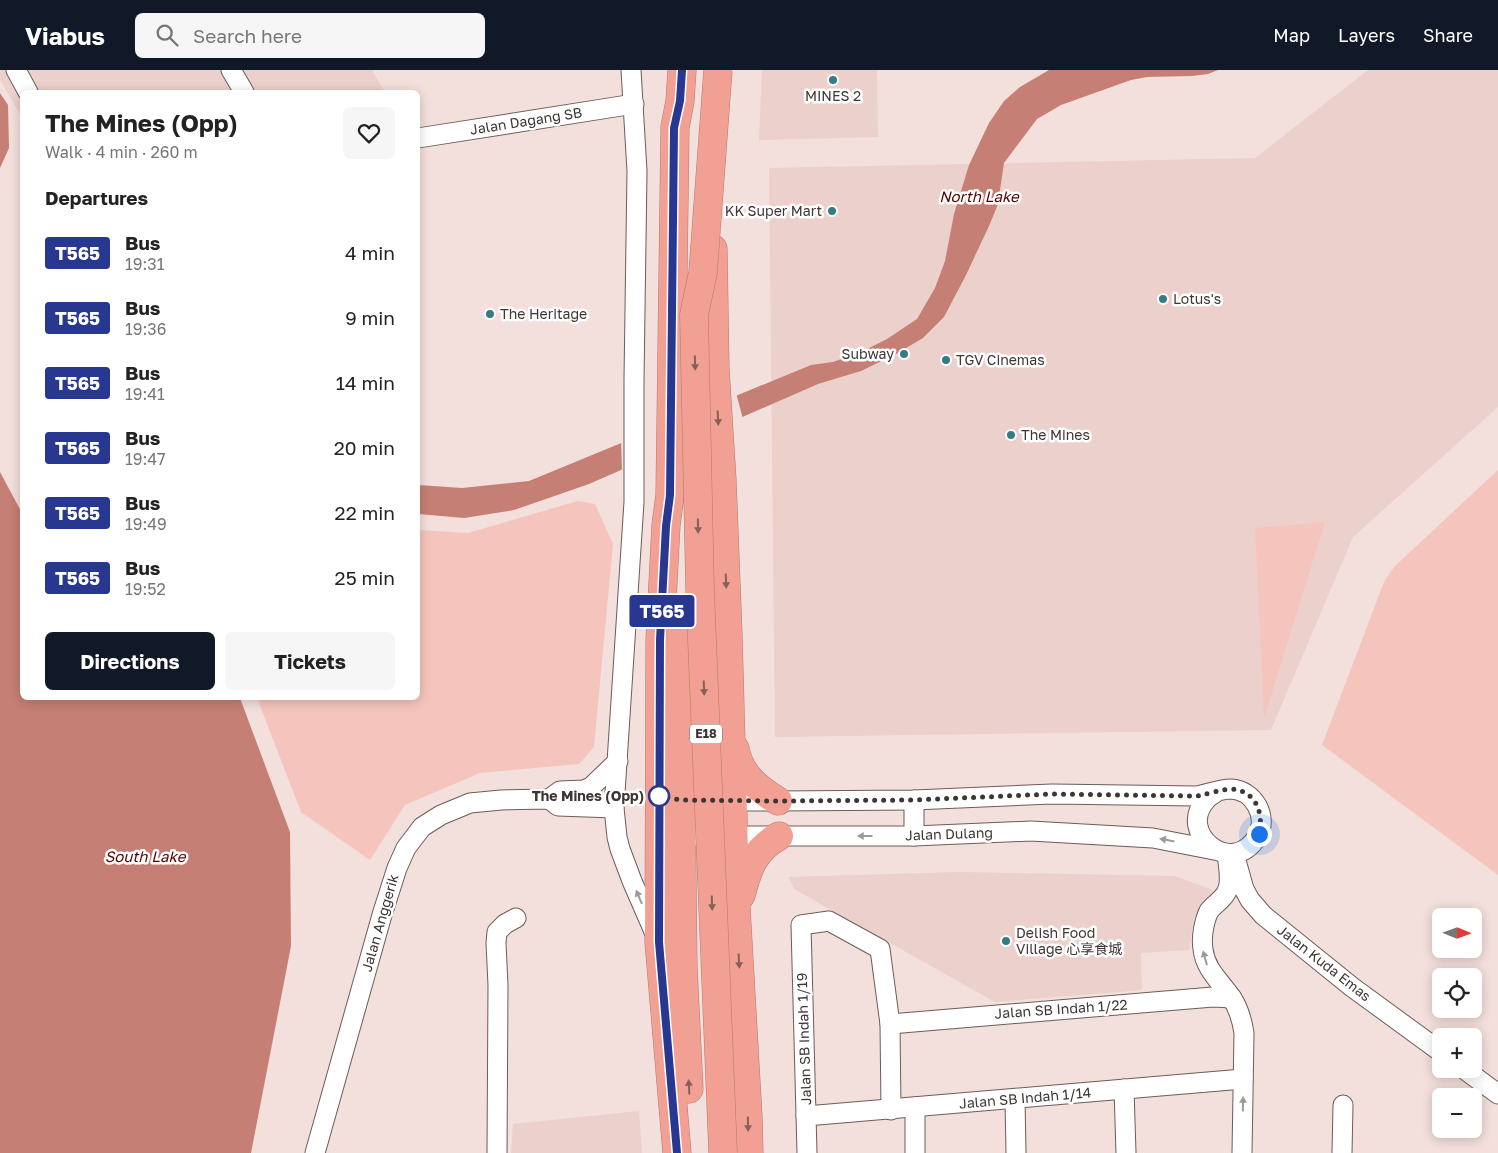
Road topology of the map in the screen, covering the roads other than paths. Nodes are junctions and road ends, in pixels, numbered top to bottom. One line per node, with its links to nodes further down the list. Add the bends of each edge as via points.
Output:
1 (16, 70): 9 (street)
2 (232, 70): 10 (street)
3 (631, 70): 11 (street)
4 (667, 70): 12 (highway)
5 (682, 70): 12 (highway)
6 (694, 70): 14 (highway, bridge, via 690,270)
7 (709, 70): 16 (highway, one-way to 16, via 715,369)
8 (718, 70): 14 (highway, bridge, via 703,272)
9 (27, 90)
10 (243, 90)
11 (634, 104): 13 (street, Jalan Dagang SB); 18 (street, via 637,171 634,502)
12 (674, 128): 15 (highway)
13 (420, 138)
14 (694, 315): 51 (highway, E18, one-way to 51, bridge, via 700,591)
15 (670, 495): 17 (highway, via 676,525); 34 (highway, via 660,640)
16 (730, 723): 17 (highway, via 723,750 709,757 694,755 687,749 681,738); 22 (highway); 24 (highway, via 736,757 750,781)
17 (680, 725): 21 (highway)
18 (618, 760): 20 (street, Jalan Anggerik, via 591,787 560,791); 25 (street)
19 (1215, 793): 23 (street, via 1197,796 1052,794); 30 (street, via 1206,800 1197,821 1206,843); 30 (street, via 1239,790 1250,797 1260,812 1262,823 1253,843 1241,852)
20 (549, 799): 25 (street, Jalan Anggerik, via 558,806); 47 (street, Jalan Anggerik, via 470,802 422,827 406,848 382,915)
21 (681, 800): 22 (street); 26 (highway)
22 (732, 800): 24 (street); 27 (highway)
23 (914, 800): 24 (street); 29 (street)
24 (778, 801)
25 (614, 808): 34 (street, one-way to 25, via 620,849)
26 (682, 836): 27 (street, Jalan Dulang); 31 (highway)
27 (734, 836): 28 (street, Jalan Dulang); 32 (highway)
28 (780, 836): 29 (street, Jalan Dulang, one-way to 28); 32 (highway, via 768,842 757,854)
29 (914, 836): 30 (street, Jalan Dulang, one-way to 29, via 1153,838 1031,832)
30 (1225, 852): 35 (street, one-way to 30, via 1206,964 1202,948 1209,911 1227,892 1229,884); 37 (street, Jalan Kuda Emas, via 1250,900 1263,915 1352,987)
31 (682, 888): 32 (highway, via 693,871 715,866 730,879); 50 (highway, one-way to 31)
32 (736, 901): 52 (highway, one-way to 52)
33 (516, 918): 48 (street, via 497,932 496,943)
34 (659, 942): 49 (highway)
35 (1232, 998): 36 (street, Jalan SB Indah 1/22); 39 (street, via 1241,1014 1244,1033)
36 (890, 1024): 45 (street); 46 (street, Jalan SB Indah 1/19, via 880,949 829,921 800,925)
37 (1432, 1045)
38 (1476, 1078): 41 (street)
39 (1243, 1079): 40 (street, Jalan SB Indah 1/14); 57 (street, one-way to 39)
40 (1124, 1089): 42 (street, Jalan SB Indah 1/14); 56 (street)
41 (1498, 1094)
42 (1015, 1098): 44 (street, Jalan SB Indah 1/14); 55 (street)
43 (1342, 1105): 58 (street)
44 (915, 1108): 45 (street, Jalan SB Indah 1/14); 54 (street)
45 (891, 1110): 46 (street, Jalan SB Indah 1/14)
46 (806, 1116): 53 (street, Jalan SB Indah 1/19)
47 (315, 1153)
48 (497, 1153)
49 (677, 1153)
50 (693, 1153)
51 (723, 1153)
52 (749, 1153)
53 (807, 1153)
54 (915, 1153)
55 (1016, 1153)
56 (1126, 1153)
57 (1242, 1153)
58 (1342, 1153)

